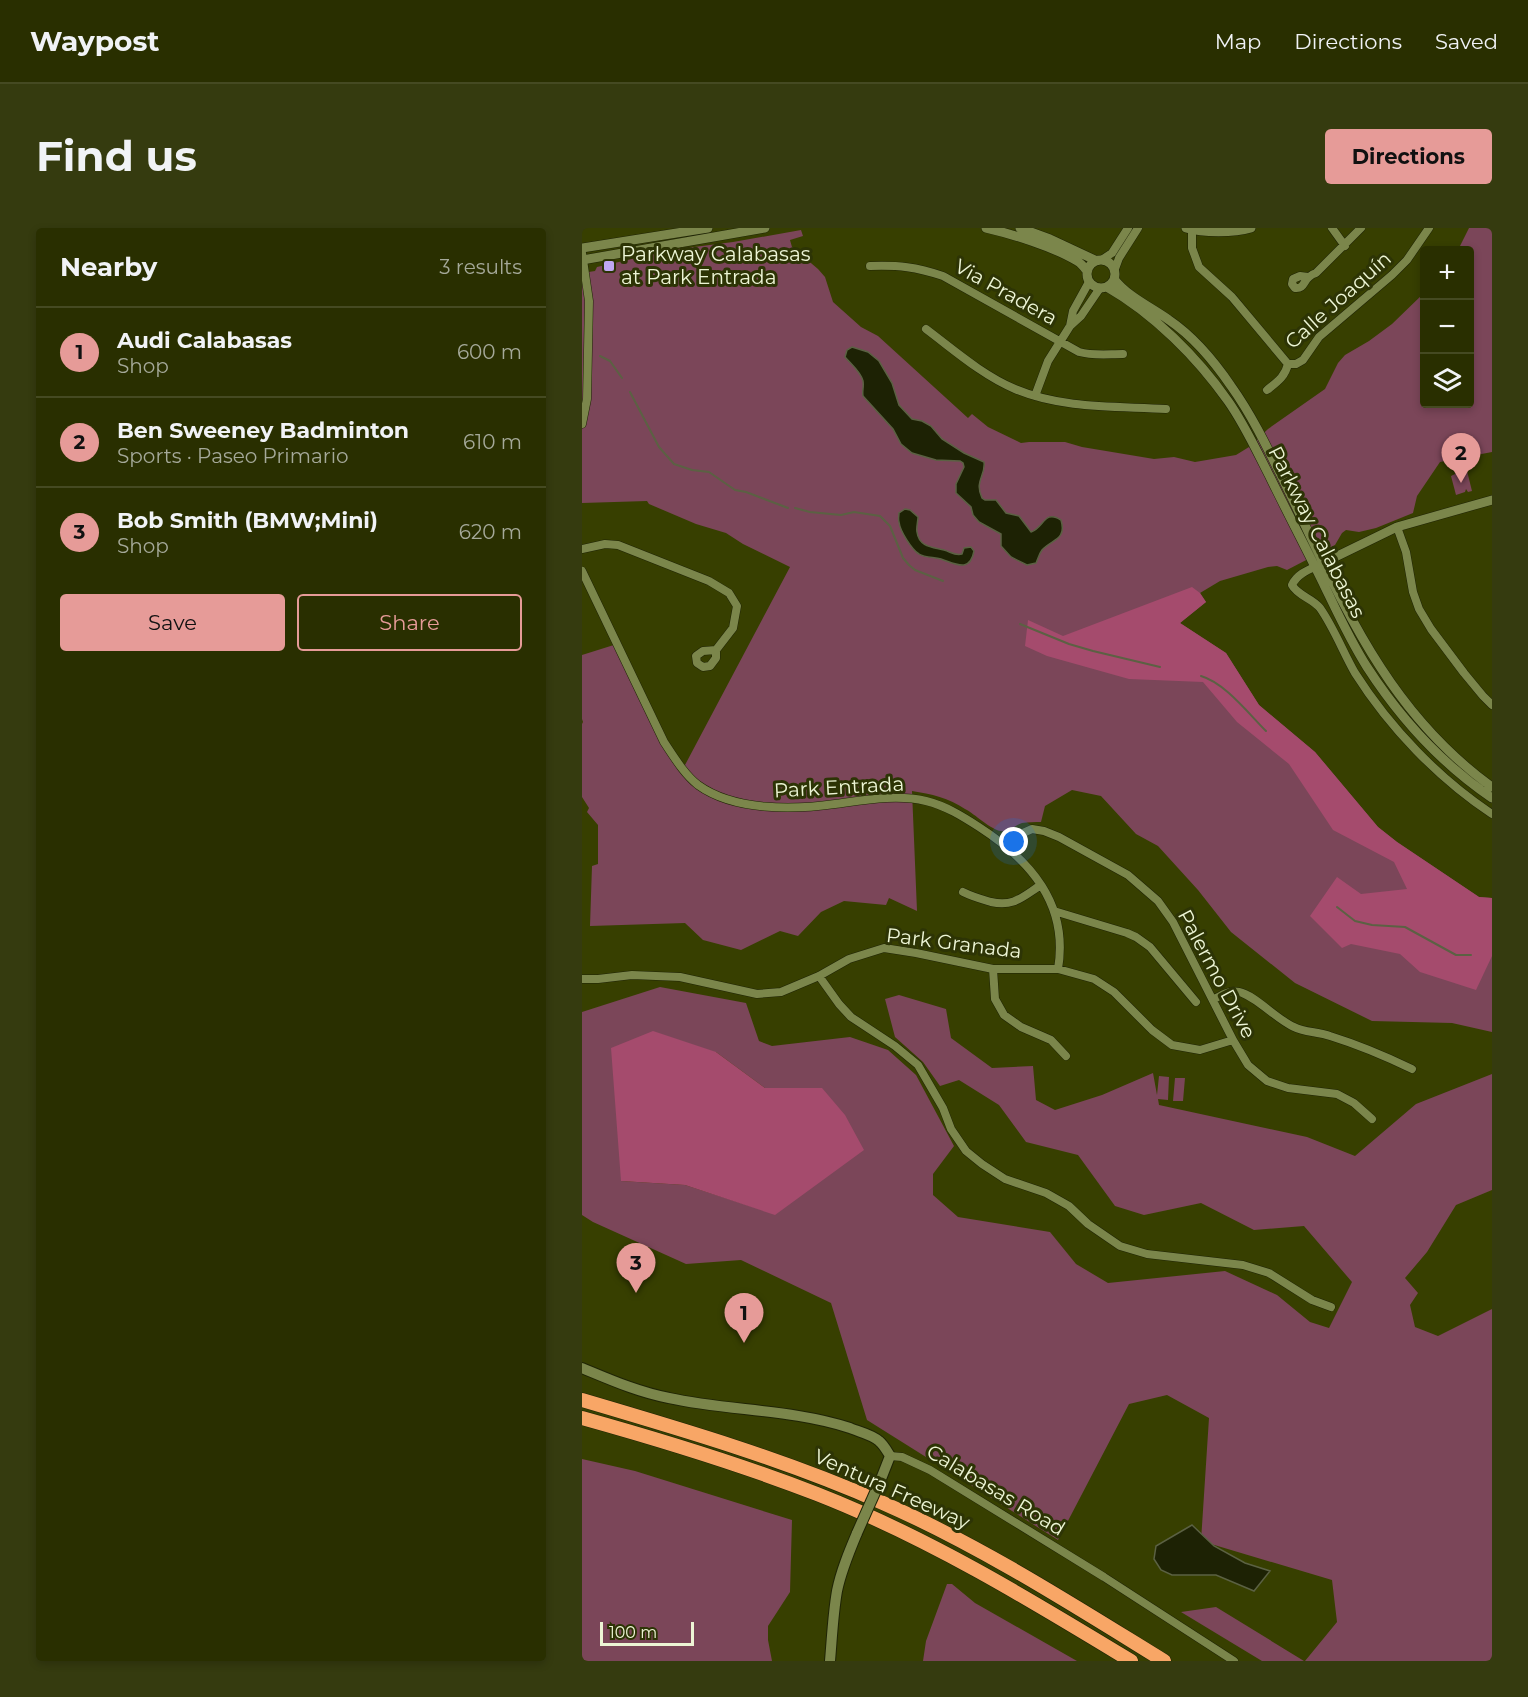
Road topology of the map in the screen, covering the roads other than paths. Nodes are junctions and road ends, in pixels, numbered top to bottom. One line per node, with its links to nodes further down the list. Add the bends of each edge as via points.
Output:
1 (708, 228): 14 (street)
2 (765, 228): 12 (street)
3 (986, 228): 18 (street, via 1059,253 1077,261)
4 (1020, 228): 16 (street)
5 (1128, 228): 16 (street, via 1112,253)
6 (1138, 228): 19 (street, via 1119,258)
7 (1251, 228): 11 (street)
8 (1332, 228): 13 (street)
9 (1361, 228): 13 (street)
10 (1429, 228): 29 (street, Calle Joaquín, via 1392,275 1319,337 1303,360)
11 (1189, 229): 29 (street, via 1199,267 1232,297)
12 (739, 230): 15 (street)
13 (1345, 246): 20 (street)
14 (582, 248)
15 (583, 258): 33 (street, via 590,301 587,399)
16 (1099, 260): 18 (street, via 1091,263); 19 (street, via 1111,263)
17 (870, 266): 27 (street, Via Pradera, via 920,268 943,276)
18 (1087, 271): 21 (street)
19 (1115, 274): 22 (street); 37 (street, Parkway Calabasas, via 1126,291 1184,332 1230,385 1257,428)
20 (1308, 277)
21 (1089, 282): 22 (street); 23 (street)
22 (1103, 288): 24 (street); 37 (street, Parkway Calabasas, via 1129,302 1174,339 1229,402)
23 (1078, 302): 24 (street); 25 (street)
24 (1087, 307): 25 (street)
25 (1070, 326): 27 (street)
26 (926, 329): 31 (street, via 991,377)
27 (1060, 341): 28 (street, Via Pradera, via 1086,354); 31 (street, via 1042,373)
28 (1123, 354)
29 (1288, 364): 30 (street, Calle Joaquín, via 1281,379)
30 (1267, 390)
31 (1035, 396): 32 (street, via 1066,403)
32 (1166, 408)
33 (582, 423)
34 (1492, 500): 35 (street)
35 (1397, 527): 37 (street); 42 (street, via 1419,609)
36 (582, 549): 41 (street, via 618,545 709,581 729,593 737,606 733,628)
37 (1319, 565): 43 (street, Parkway Calabasas, via 1403,700 1446,748); 44 (street, Parkway Calabasas, via 1347,632 1383,691 1423,739); 45 (street, via 1295,579 1295,590 1318,606 1356,674 1413,746)
38 (582, 570): 39 (street, Park Entrada)
39 (591, 592): 40 (street); 46 (street, Park Entrada, via 664,742 697,784 721,796 768,808 893,798 926,801 949,808)
40 (582, 595)
41 (716, 650)
42 (1492, 705)
43 (1492, 787)
44 (1492, 798)
45 (1492, 814)
46 (1007, 848): 47 (street, Park Entrada); 54 (street, Palermo Drive, via 1023,833 1032,829 1044,831 1128,875 1158,901 1173,922)
47 (1041, 885): 48 (street, via 1017,901 1003,904 975,899); 49 (street, Park Entrada)
48 (963, 892)
49 (1054, 911): 51 (street, Park Entrada, via 1061,939); 55 (street, via 1136,936)
50 (993, 969): 51 (street, Park Granada); 52 (street, Park Granada, via 884,948 849,959); 57 (street, via 995,999 1004,1015 1051,1040)
51 (1058, 969): 56 (street, Park Granada, via 1094,979 1114,992 1172,1044 1200,1050)
52 (819, 975): 53 (street, Park Granada, via 781,992 757,994 680,977); 60 (street, via 851,1017 918,1065 966,1151 1005,1179 1046,1193 1069,1206 1120,1246 1147,1254 1244,1265 1269,1273)
53 (582, 979)
54 (1213, 1000): 56 (street, Palermo Drive); 58 (street, via 1239,992 1294,1028 1370,1049)
55 (1196, 1002)
56 (1233, 1041): 59 (street, Palermo Drive, via 1248,1065 1267,1081 1288,1088 1337,1094)
57 (1066, 1056)
58 (1412, 1069)
59 (1372, 1119)
60 (1331, 1307)
61 (582, 1368): 64 (main road, Calabasas Road, via 627,1387 671,1399 843,1426 879,1440)
62 (582, 1400): 67 (highway, Ventura Freeway, via 763,1455 883,1503 1007,1567)
63 (582, 1419): 66 (highway, Ventura Freeway, via 712,1457 828,1499 964,1562)
64 (890, 1456): 65 (main road, bridge, via 846,1561 838,1589); 68 (street, Calabasas Road, via 902,1457 930,1470)
65 (830, 1661)
66 (1131, 1661)
67 (1164, 1661)
68 (1234, 1661)

